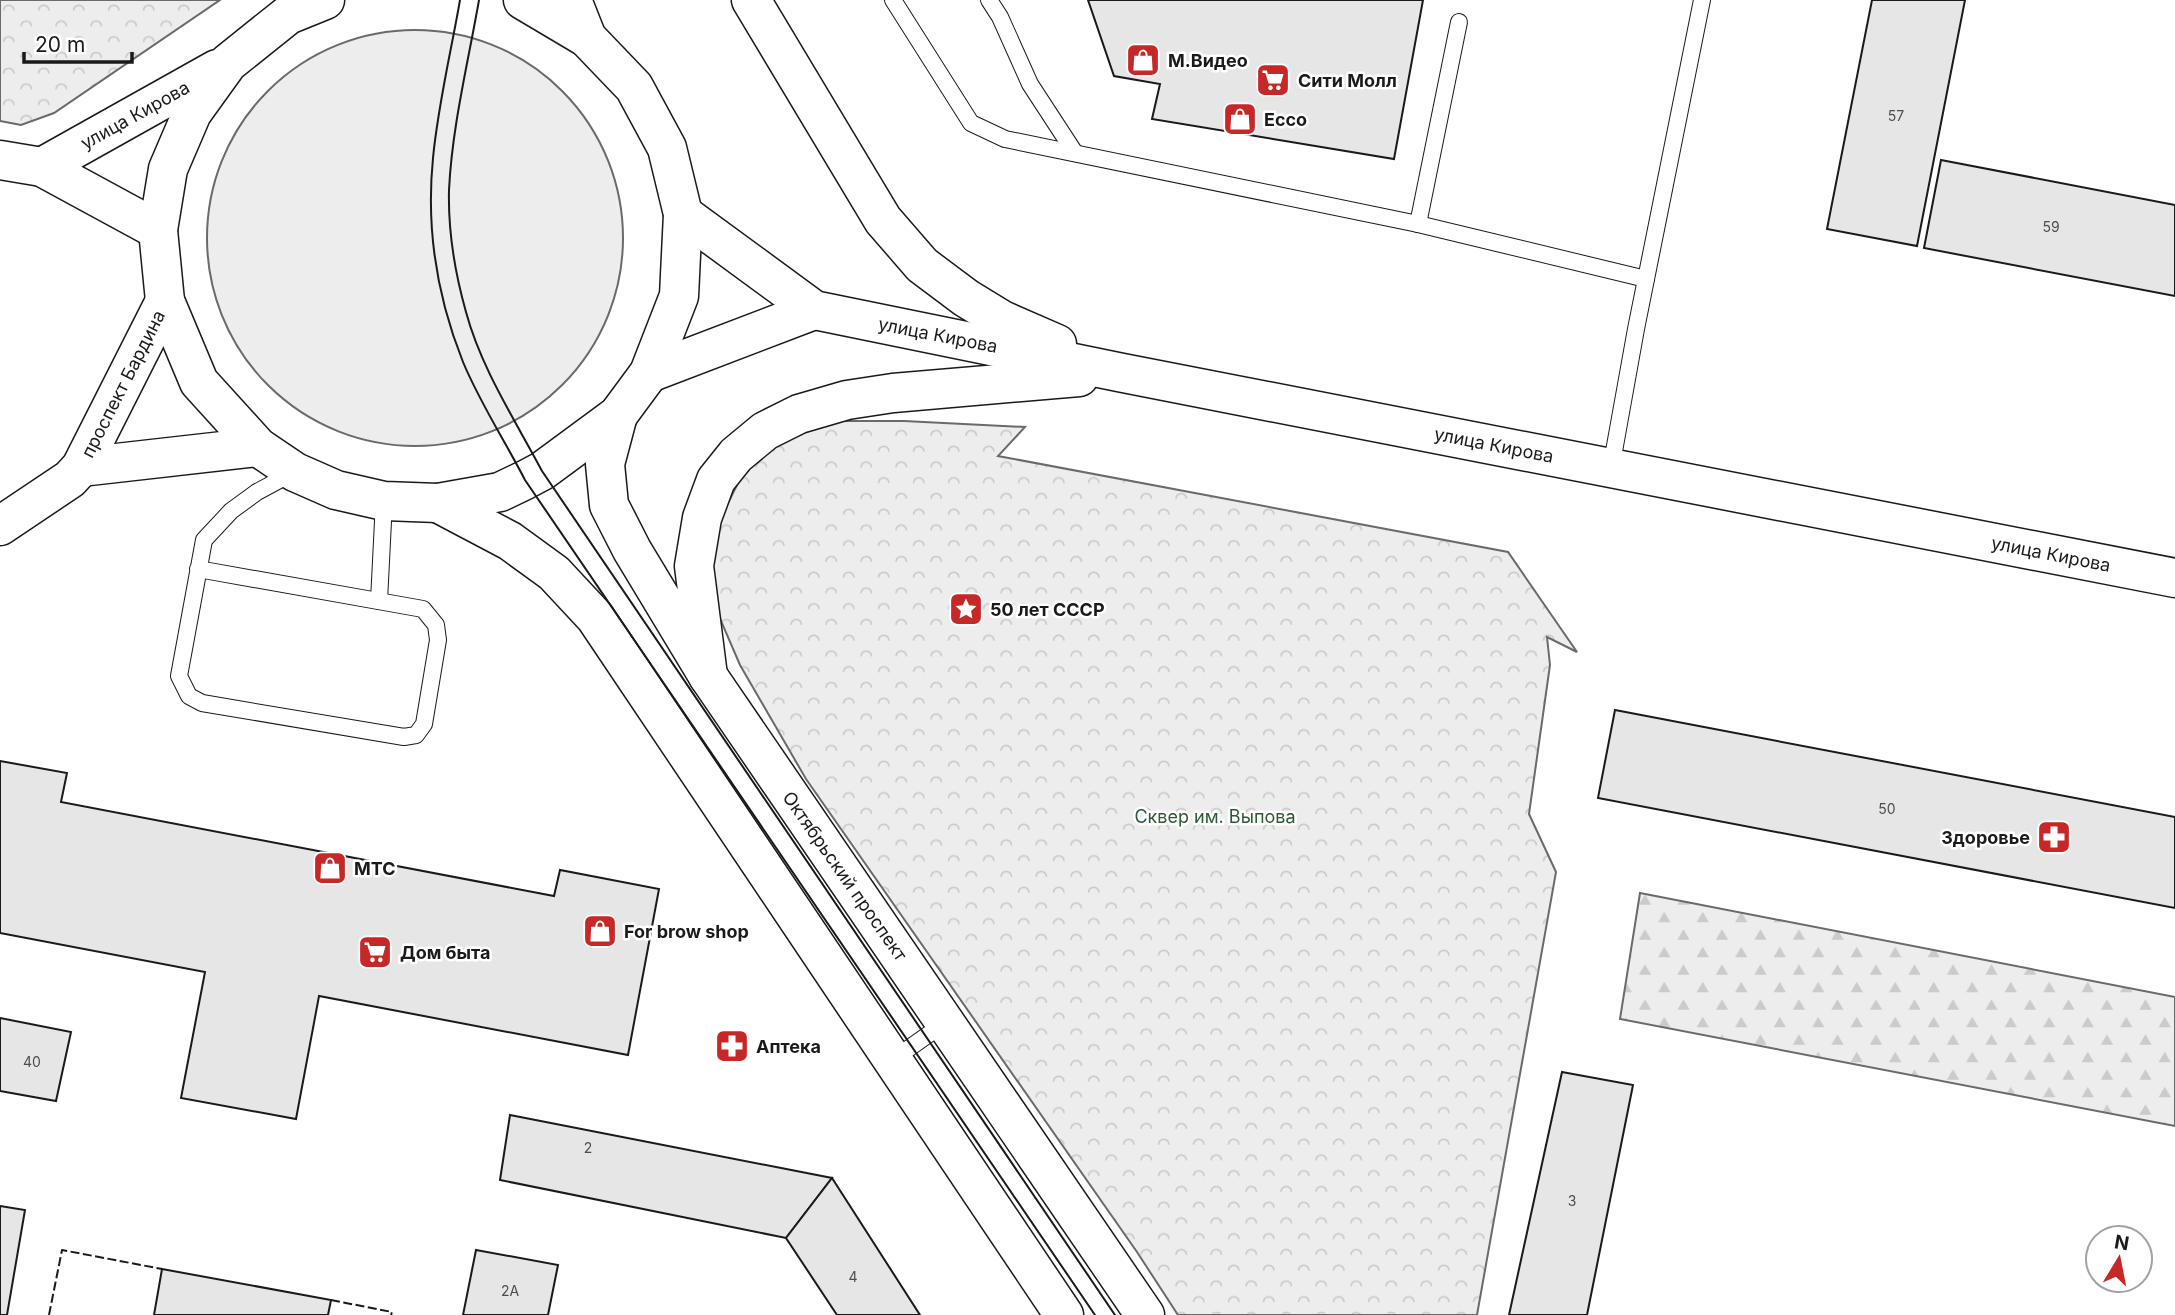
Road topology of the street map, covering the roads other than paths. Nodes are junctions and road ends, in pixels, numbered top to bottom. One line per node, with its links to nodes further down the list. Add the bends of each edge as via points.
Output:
1 (325, 0): 10 (main road, via 288,15)
2 (523, 0): 9 (main road)
3 (572, 0): 9 (main road)
4 (751, 0): 21 (main road, via 883,220 922,265 965,299 1002,320)
5 (893, 0): 11 (lane, via 971,123 1005,139)
6 (989, 0): 11 (lane, via 1030,83)
7 (1702, 0): 17 (lane)
8 (1459, 22): 15 (lane)
9 (587, 38): 14 (main road, via 641,99 667,148)
10 (228, 63): 13 (main road, улица Кирова); 16 (main road, via 192,113 177,147 168,170)
11 (1075, 153): 15 (lane)
12 (0, 160): 13 (main road)
13 (42, 167): 16 (main road)
14 (683, 214): 19 (main road, улица Кирова); 20 (main road, via 678,296)
15 (1418, 224): 17 (lane)
16 (158, 230): 18 (main road)
17 (1646, 279): 25 (lane)
18 (165, 302): 23 (main road, via 199,382); 24 (main road, проспект Бардина)
19 (814, 310): 20 (main road); 21 (main road, улица Кирова)
20 (649, 373): 22 (main road)
21 (1123, 373): 25 (main road, улица Кирова); 33 (main road, via 858,398 799,414 765,431 736,455 716,480 702,517 694,566)
22 (618, 415): 28 (main road, via 525,480 500,492); 33 (main road, Октябрьский проспект, via 605,464 609,505)
23 (258, 447): 24 (main road, проспект Бардина); 26 (main road)
24 (81, 467): 29 (main road, проспект Бардина)
25 (1611, 468): 31 (main road, улица Кирова)
26 (295, 472): 27 (main road, via 336,490); 30 (lane, via 231,511 204,540)
27 (384, 501): 28 (main road); 32 (lane)
28 (438, 503): 35 (main road, via 510,541 554,573 595,617)
29 (0, 526)
30 (198, 569): 32 (lane); 32 (lane, via 179,676 189,696 202,704 404,737 416,735 424,724 438,640 436,625 423,609)
31 (2175, 578)
32 (379, 601)
33 (708, 676): 34 (main road, Октябрьский проспект)
34 (946, 1022): 35 (lane); 37 (main road, Октябрьский проспект)
35 (891, 1061): 36 (main road)
36 (1063, 1315)
37 (1145, 1315)

